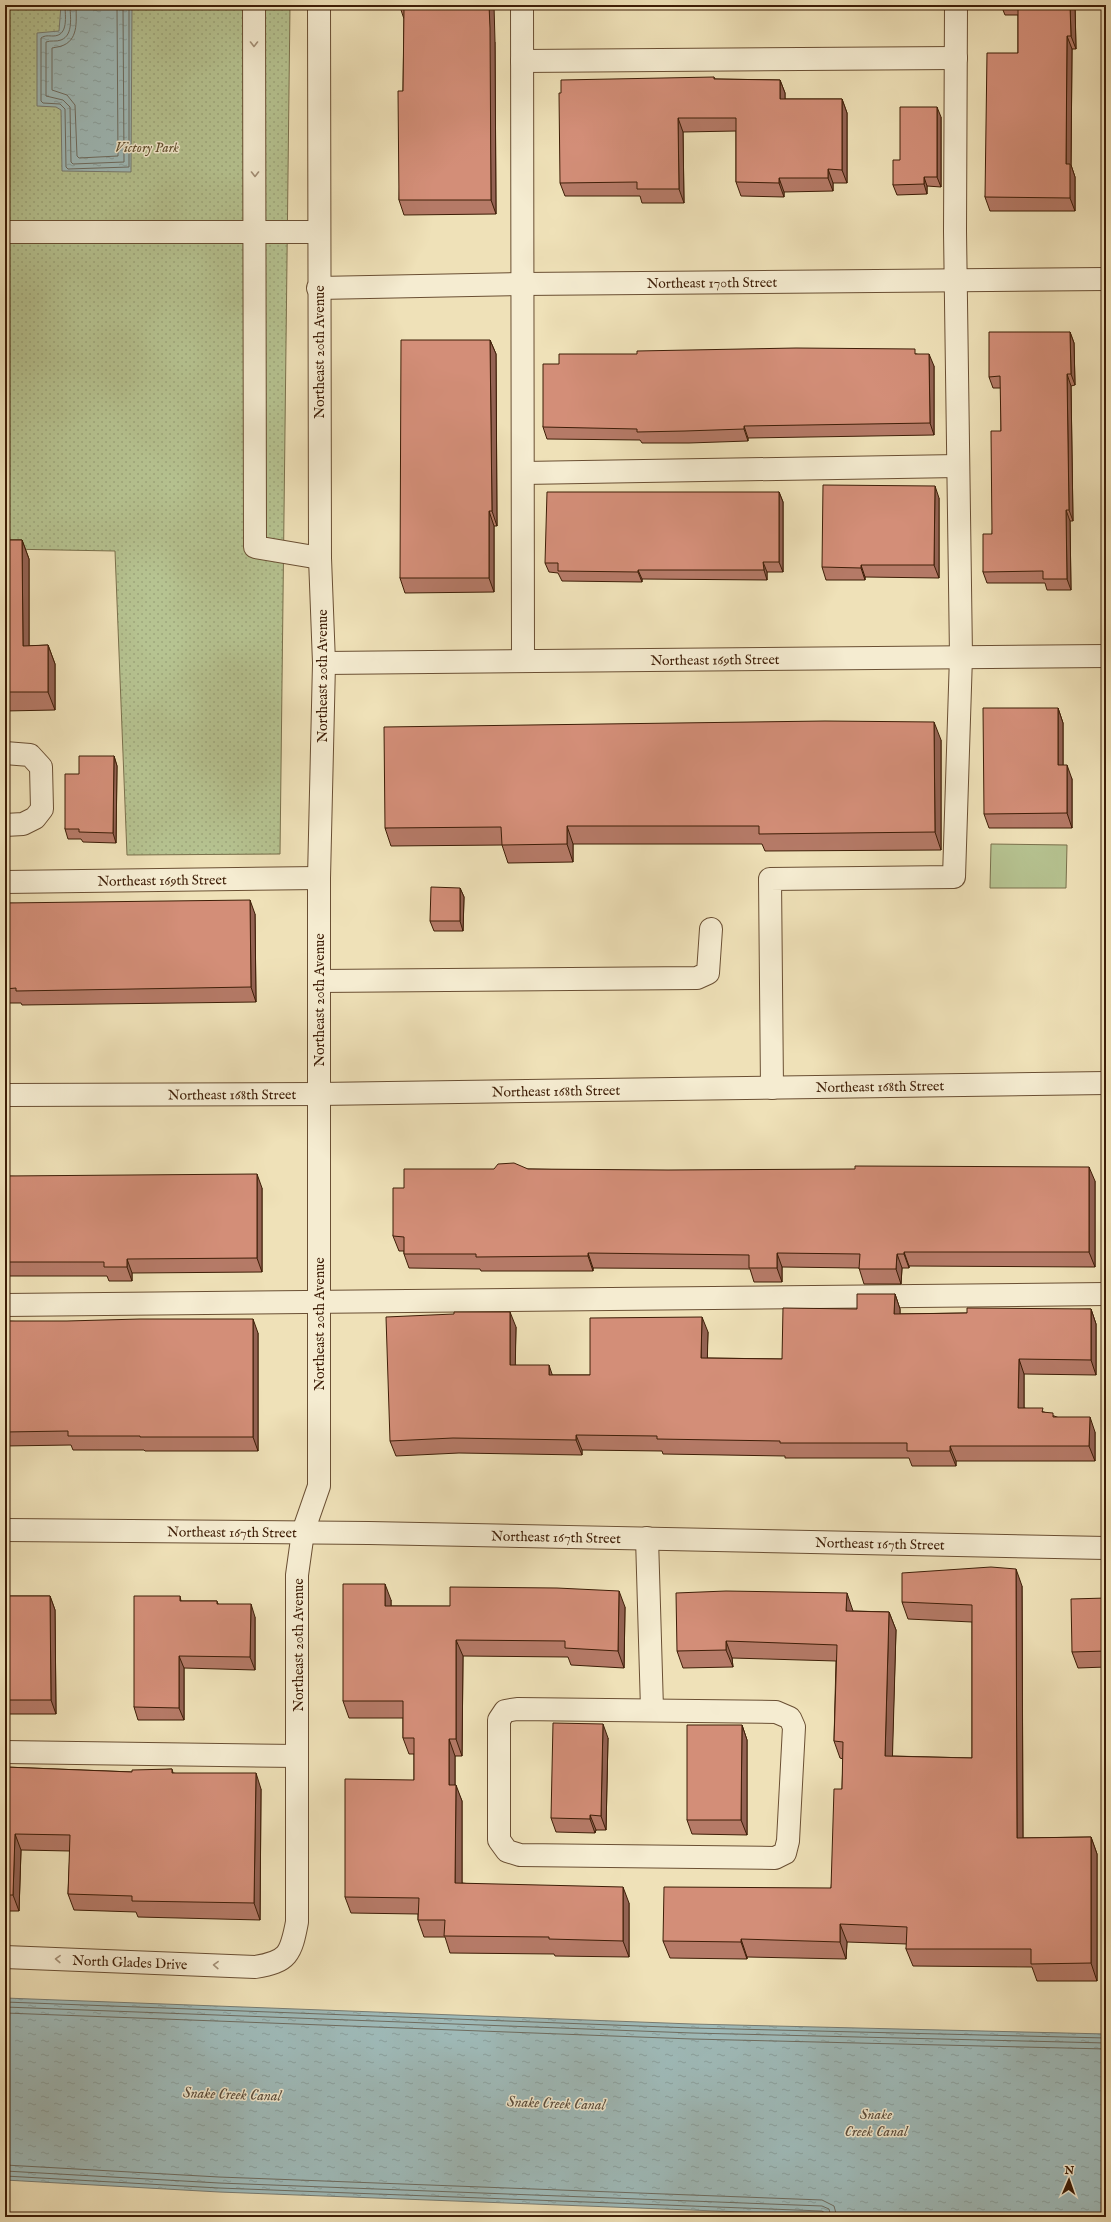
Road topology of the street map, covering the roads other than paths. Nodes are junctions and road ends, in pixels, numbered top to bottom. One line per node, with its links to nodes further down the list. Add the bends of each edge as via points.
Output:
1 (254, 5): 8 (street, one-way to 8)
2 (319, 5): 9 (street, Northeast 20th Avenue)
3 (522, 5): 6 (street)
4 (956, 5): 5 (street)
5 (956, 58): 6 (street); 10 (street)
6 (522, 61): 12 (street)
7 (5, 232): 8 (street)
8 (256, 232): 9 (street); 16 (street, via 255,547)
9 (319, 232): 13 (street, Northeast 20th Avenue)
10 (956, 279): 11 (street, Northeast 170th Street); 12 (street, Northeast 170th Street); 14 (street)
11 (1106, 279)
12 (522, 284): 13 (street, Northeast 170th Street); 15 (street)
13 (318, 288): 16 (street, Northeast 20th Avenue)
14 (958, 466): 15 (street); 17 (street)
15 (522, 473): 19 (street)
16 (320, 558): 20 (street, Northeast 20th Avenue)
17 (960, 656): 18 (street, Northeast 169th Street); 19 (street, Northeast 169th Street); 28 (street, via 954,877 770,879)
18 (1106, 656)
19 (523, 661): 20 (street, Northeast 169th Street)
20 (324, 663): 23 (street, Northeast 20th Avenue)
21 (5, 752): 22 (street, via 30,755 41,767 42,809 35,818 23,824)
22 (5, 825)
23 (319, 878): 24 (street, Northeast 169th Street); 26 (street, Northeast 20th Avenue)
24 (5, 882)
25 (710, 928): 26 (street, via 708,973 697,978)
26 (319, 982): 29 (street, Northeast 20th Avenue)
27 (1106, 1083): 28 (street, Northeast 168th Street)
28 (772, 1088): 29 (street, Northeast 168th Street)
29 (318, 1094): 30 (street, Northeast 168th Street); 32 (street, Northeast 20th Avenue)
30 (5, 1095)
31 (1106, 1294): 32 (street)
32 (320, 1303): 33 (street); 35 (street, Northeast 20th Avenue, via 319,1486)
33 (5, 1305)
34 (5, 1530): 35 (street, Northeast 167th Street)
35 (303, 1532): 36 (street, Northeast 167th Street); 40 (street, Northeast 20th Avenue, via 297,1575)
36 (647, 1538): 37 (street, Northeast 167th Street); 38 (street)
37 (1106, 1548)
38 (652, 1709): 38 (street, via 776,1712 790,1718 794,1727 788,1841 785,1853 775,1858 520,1855 507,1851 499,1840 499,1720 505,1711)
39 (5, 1752): 40 (street)
40 (298, 1756): 42 (street, Northeast 20th Avenue, via 298,1922 294,1941 287,1955 274,1964)
41 (5, 1957): 42 (street, North Glades Drive, one-way to 41)
42 (255, 1967)

